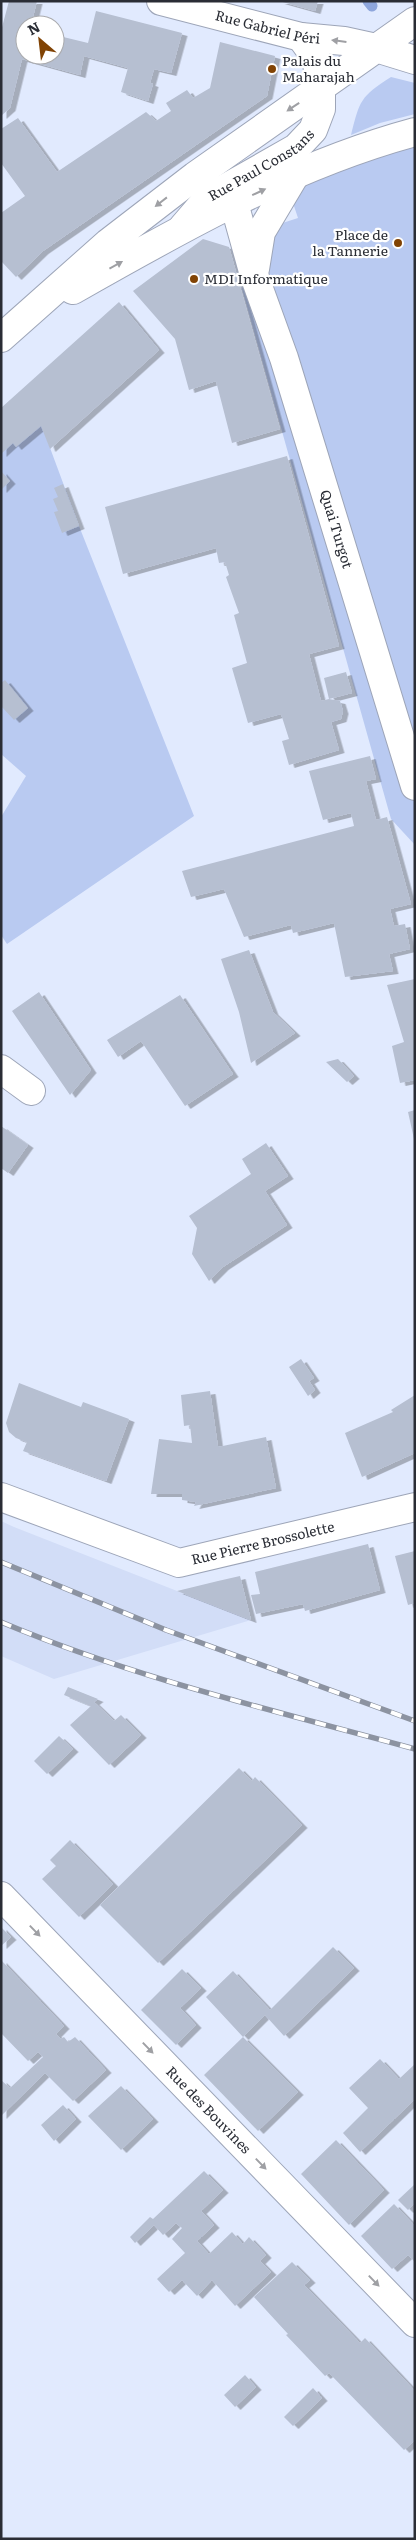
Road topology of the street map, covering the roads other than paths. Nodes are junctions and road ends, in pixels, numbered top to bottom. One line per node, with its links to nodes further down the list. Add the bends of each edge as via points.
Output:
1 (161, 1): 3 (street, Rue Gabriel Péri)
2 (415, 21): 4 (street)
3 (301, 37): 4 (street, Rue Gabriel Péri, one-way to 3); 6 (street, Rue Paul Constans, via 316,58)
4 (376, 48): 5 (street, Rue Gabriel Péri); 6 (street)
5 (415, 60)
6 (320, 88): 10 (street, Rue Paul Constans, via 321,109 313,130 296,148 208,198); 12 (street, one-way to 12, via 122,232)
7 (415, 132): 8 (street, Rue Paul Constans, via 332,158)
8 (296, 175): 9 (street, Rue Paul Constans, one-way to 8); 11 (street, via 262,232)
9 (234, 203): 10 (street, Rue Paul Constans); 11 (street, Quai Turgot)
10 (183, 227): 12 (street, Rue Paul Constans, one-way to 10)
11 (254, 275): 14 (street, Quai Turgot, via 284,358)
12 (28, 315): 13 (street)
13 (1, 338)
14 (415, 786)
15 (1, 1069): 16 (street)
16 (30, 1090)
17 (1, 1497): 18 (street, Rue Pierre Brossolette, via 179,1563)
18 (415, 1507)
19 (1, 1896): 20 (street, Rue des Bouvines, one-way to 20)
20 (415, 2323)

